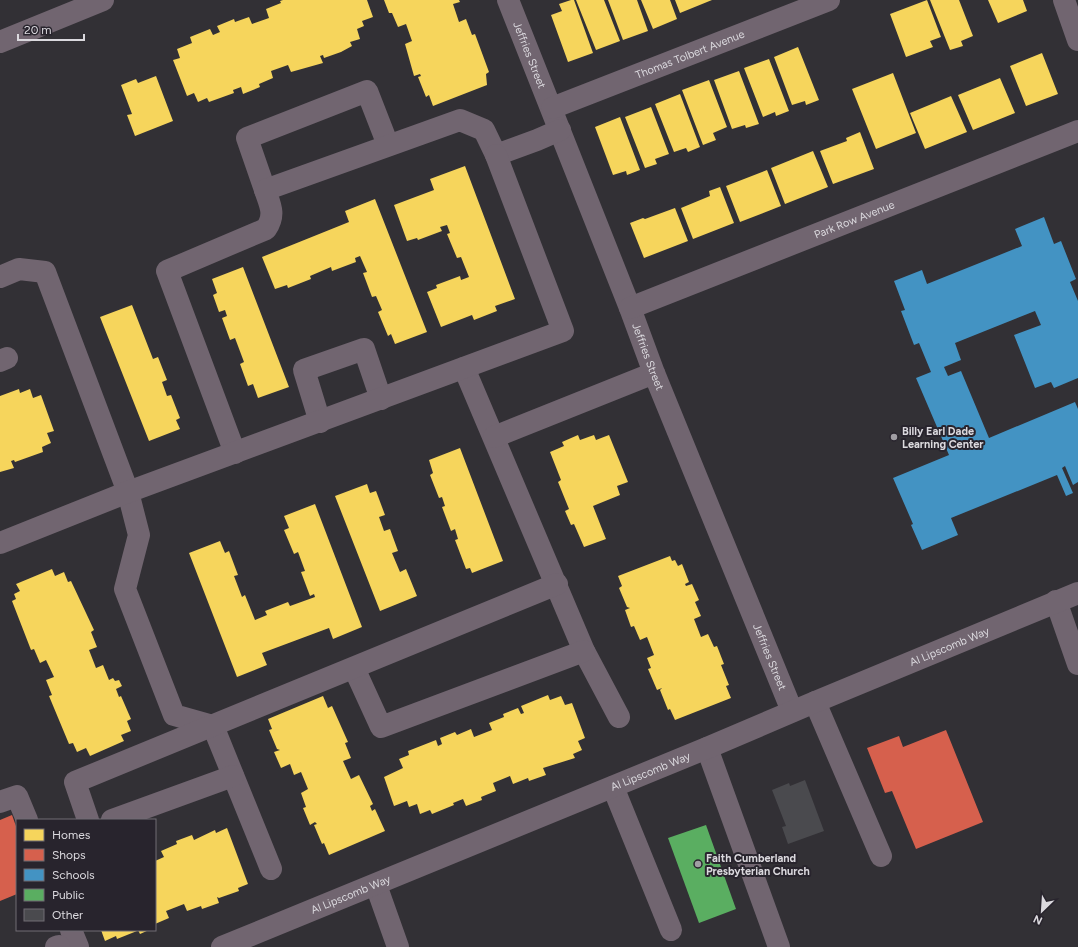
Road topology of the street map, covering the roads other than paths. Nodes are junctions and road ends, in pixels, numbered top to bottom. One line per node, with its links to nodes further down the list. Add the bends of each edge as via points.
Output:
1 (103, 0): 6 (street)
2 (508, 0): 7 (street, Jeffries Street)
3 (829, 0): 7 (street, Thomas Tolbert Avenue)
4 (1064, 0): 5 (street)
5 (1078, 40)
6 (0, 42)
7 (552, 108): 8 (street, Jeffries Street)
8 (560, 130): 11 (street); 14 (street, Jeffries Street)
9 (1078, 131): 14 (street, Park Row Avenue)
10 (388, 145): 11 (street, via 460,120 484,130); 12 (street); 12 (street, via 367,91 247,138)
11 (496, 155): 15 (street, via 563,331)
12 (265, 190): 20 (street, via 273,214 266,229 167,271)
13 (0, 277): 21 (street, via 19,269 45,272)
14 (630, 308): 16 (street, Jeffries Street)
15 (464, 368): 17 (street); 19 (street)
16 (654, 373): 19 (street); 30 (street, Jeffries Street)
17 (381, 399): 18 (street); 18 (street, via 364,349 304,370)
18 (320, 422): 20 (street)
19 (494, 437): 23 (street)
20 (235, 453): 21 (street)
21 (128, 492): 22 (street); 32 (street, via 140,535 125,589 174,715)
22 (0, 543)
23 (557, 584): 26 (street); 28 (street)
24 (1078, 593): 25 (street, Al Lipscomb Way)
25 (1056, 601): 27 (street); 29 (street, Al Lipscomb Way)
26 (584, 651): 28 (street, via 381,727); 31 (street)
27 (1078, 664)
28 (354, 668): 32 (street)
29 (815, 702): 30 (street, Al Lipscomb Way); 40 (street)
30 (792, 711): 33 (street, Al Lipscomb Way)
31 (619, 717)
32 (213, 726): 34 (street); 38 (street, via 75,782)
33 (707, 748): 35 (street, Al Lipscomb Way); 46 (street)
34 (233, 776): 39 (street); 41 (street)
35 (613, 787): 42 (street, Al Lipscomb Way); 43 (street)
36 (0, 802): 37 (street, via 17,796)
37 (27, 819)
38 (88, 819)
39 (115, 819)
40 (881, 856)
41 (271, 870)
42 (376, 884): 44 (street, Al Lipscomb Way); 45 (street)
43 (671, 930)
44 (222, 947)
45 (398, 947)
46 (779, 947)

